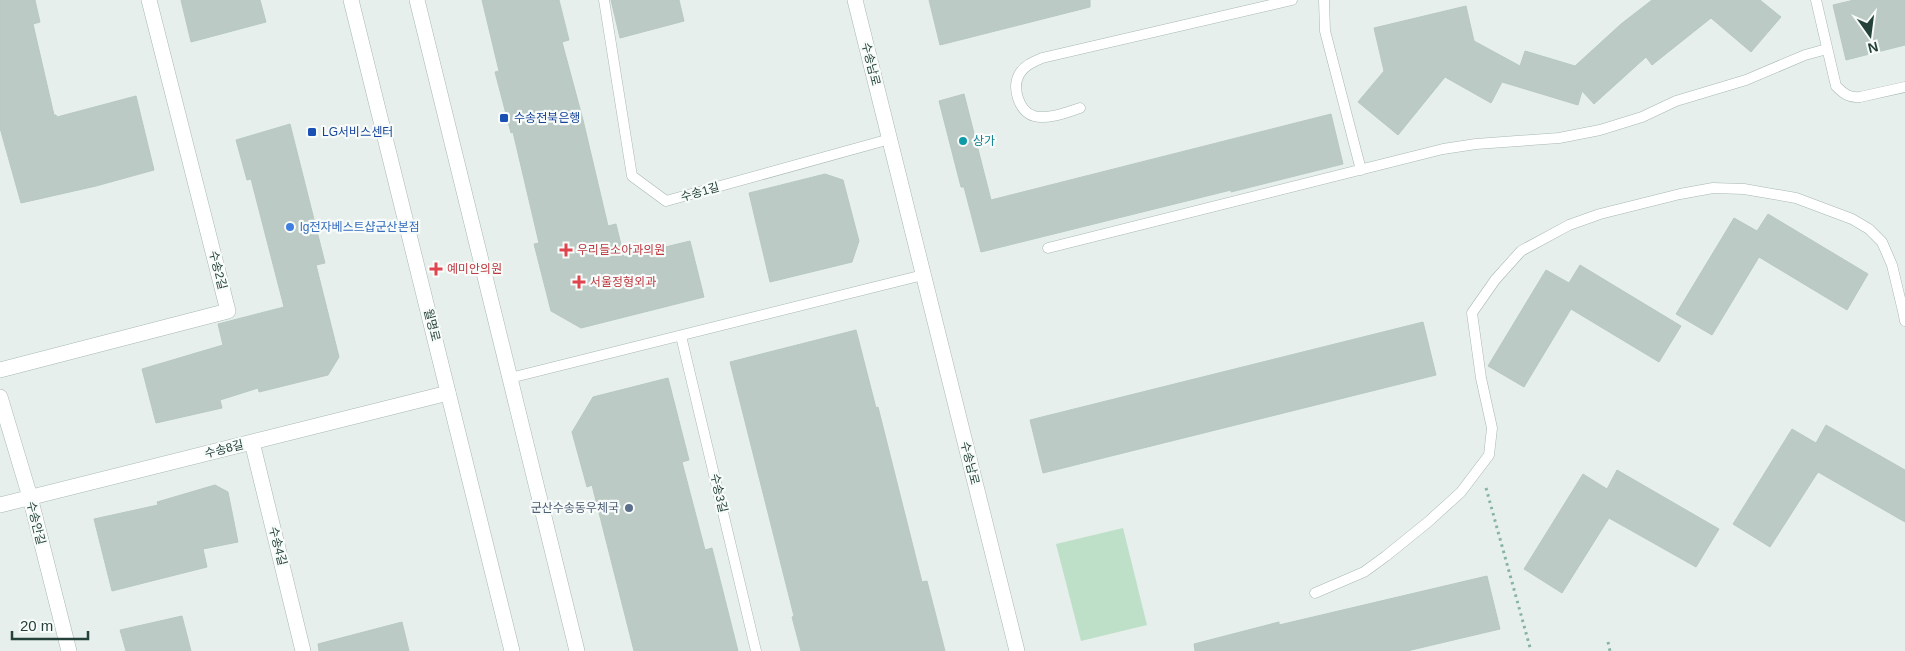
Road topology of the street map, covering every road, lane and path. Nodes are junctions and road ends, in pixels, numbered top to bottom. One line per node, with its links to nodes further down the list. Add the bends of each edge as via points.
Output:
1 (149, 0): 18 (street, 수송2길, via 228,311)
2 (351, 0): 20 (street, 월명로)
3 (416, 0): 19 (street)
4 (604, 0): 12 (lane, 수송1길, via 632,176 666,202)
5 (855, 0): 12 (street, 수송남로)
6 (1292, 0): 11 (lane, via 1042,58 1028,64 1018,75 1016,88 1026,112 1036,117 1047,117)
7 (1324, 0): 13 (lane, via 1325,31)
8 (1816, 0): 9 (lane)
9 (1827, 49): 10 (lane, via 1836,86 1844,94 1860,98); 13 (lane, via 1600,130 1559,138 1443,149)
10 (1905, 86)
11 (1080, 108)
12 (890, 139): 15 (street, 수송남로)
13 (1361, 170): 14 (lane)
14 (1048, 248)
15 (923, 274): 17 (lane); 33 (street, 수송남로)
16 (1904, 314): 26 (lane, via 1892,265 1882,242 1869,228 1796,198 1744,189 1713,188 1600,214 1569,225 1521,252 1472,313 1492,428 1490,455 1461,492 1386,556 1364,572)
17 (681, 336): 19 (lane); 32 (lane, 수송3길)
18 (0, 370)
19 (510, 378): 31 (street)
20 (448, 393): 22 (street, 수송8길); 30 (street, 월명로)
21 (0, 397): 24 (street, 수송안길)
22 (252, 442): 24 (street, 수송8길); 29 (street, 수송4길)
23 (1484, 478): 34 (path)
24 (30, 497): 25 (street, 수송8길); 28 (street, 수송안길)
25 (0, 505)
26 (1315, 593)
27 (1608, 642): 35 (path)
28 (69, 651)
29 (303, 651)
30 (512, 651)
31 (577, 651)
32 (756, 651)
33 (1017, 651)
34 (1531, 651)
35 (1610, 651)

